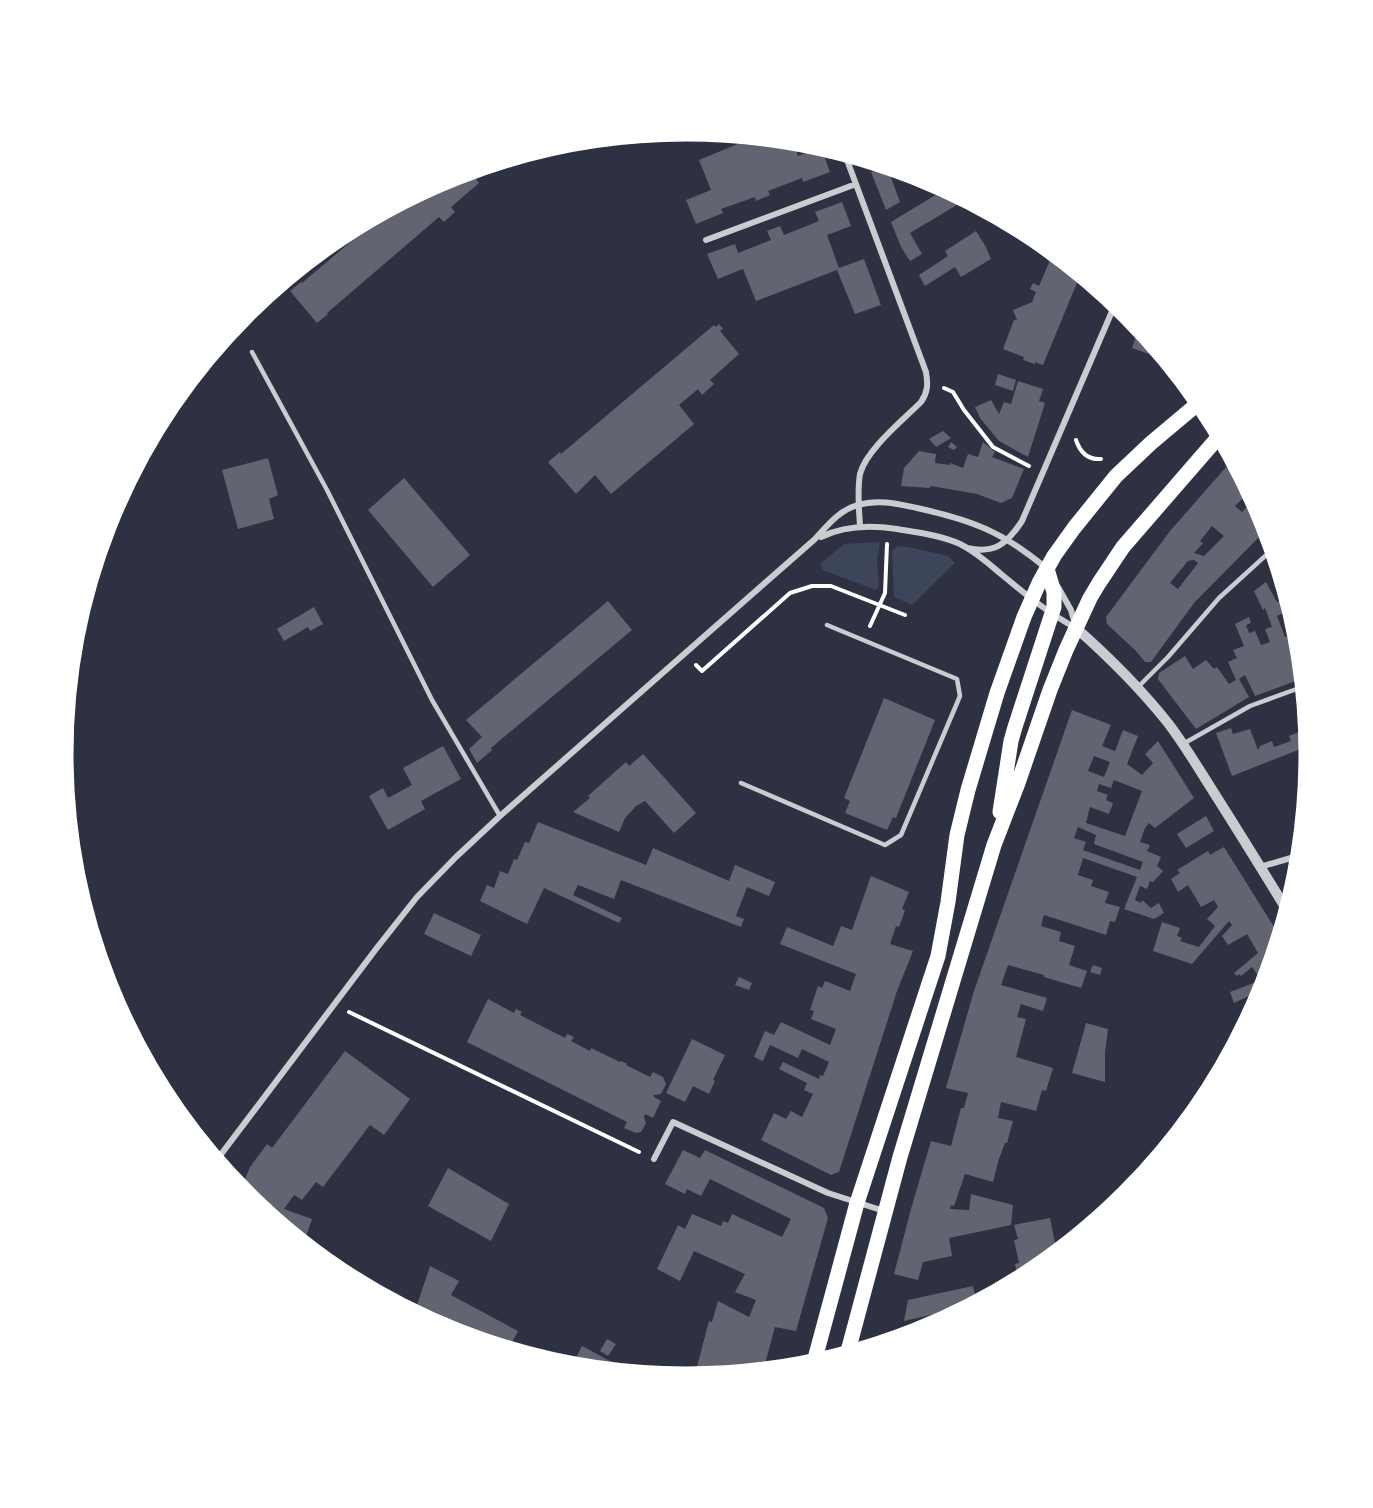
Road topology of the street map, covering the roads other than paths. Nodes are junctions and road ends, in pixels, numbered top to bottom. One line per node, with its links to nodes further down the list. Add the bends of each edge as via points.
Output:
1 (847, 160): 2 (street)
2 (856, 184): 3 (street); 8 (street, via 928,381 921,402 866,461 861,472)
3 (706, 240)
4 (1112, 311): 11 (street, via 1022,521)
5 (252, 352): 23 (lane, via 327,490 432,700)
6 (1193, 408): 14 (main road, via 1116,476)
7 (1215, 441): 18 (main road, via 1123,548)
8 (859, 505): 9 (street); 10 (street, via 838,516); 11 (street, via 893,503 939,513)
9 (860, 526): 10 (street); 12 (street, via 938,537)
10 (815, 539): 23 (street)
11 (1008, 540): 12 (street, via 988,550); 14 (street)
12 (967, 548): 15 (street)
13 (1267, 554): 19 (lane, via 1219,598)
14 (1047, 569): 15 (main road); 16 (main road, via 1055,599); 18 (street)
15 (1031, 600): 16 (street); 30 (main road, via 997,693 968,790 938,956)
16 (1052, 615): 18 (street); 24 (main road, via 1011,741)
17 (827, 625): 22 (lane, via 957,679 960,696 901,835 885,845)
18 (1076, 628): 19 (street); 24 (main road)
19 (1138, 687): 21 (street)
20 (1297, 689): 21 (lane, via 1250,706)
21 (1183, 744): 26 (street)
22 (741, 783)
23 (500, 816): 28 (street, via 417,897)
24 (994, 845): 31 (main road)
25 (1292, 858): 26 (street)
26 (1260, 867): 27 (street)
27 (1282, 903)
28 (221, 1155)
29 (654, 1159): 30 (street, via 673,1122)
30 (857, 1203): 31 (street); 33 (main road)
31 (885, 1211): 32 (main road)
32 (849, 1347)
33 (816, 1355)

